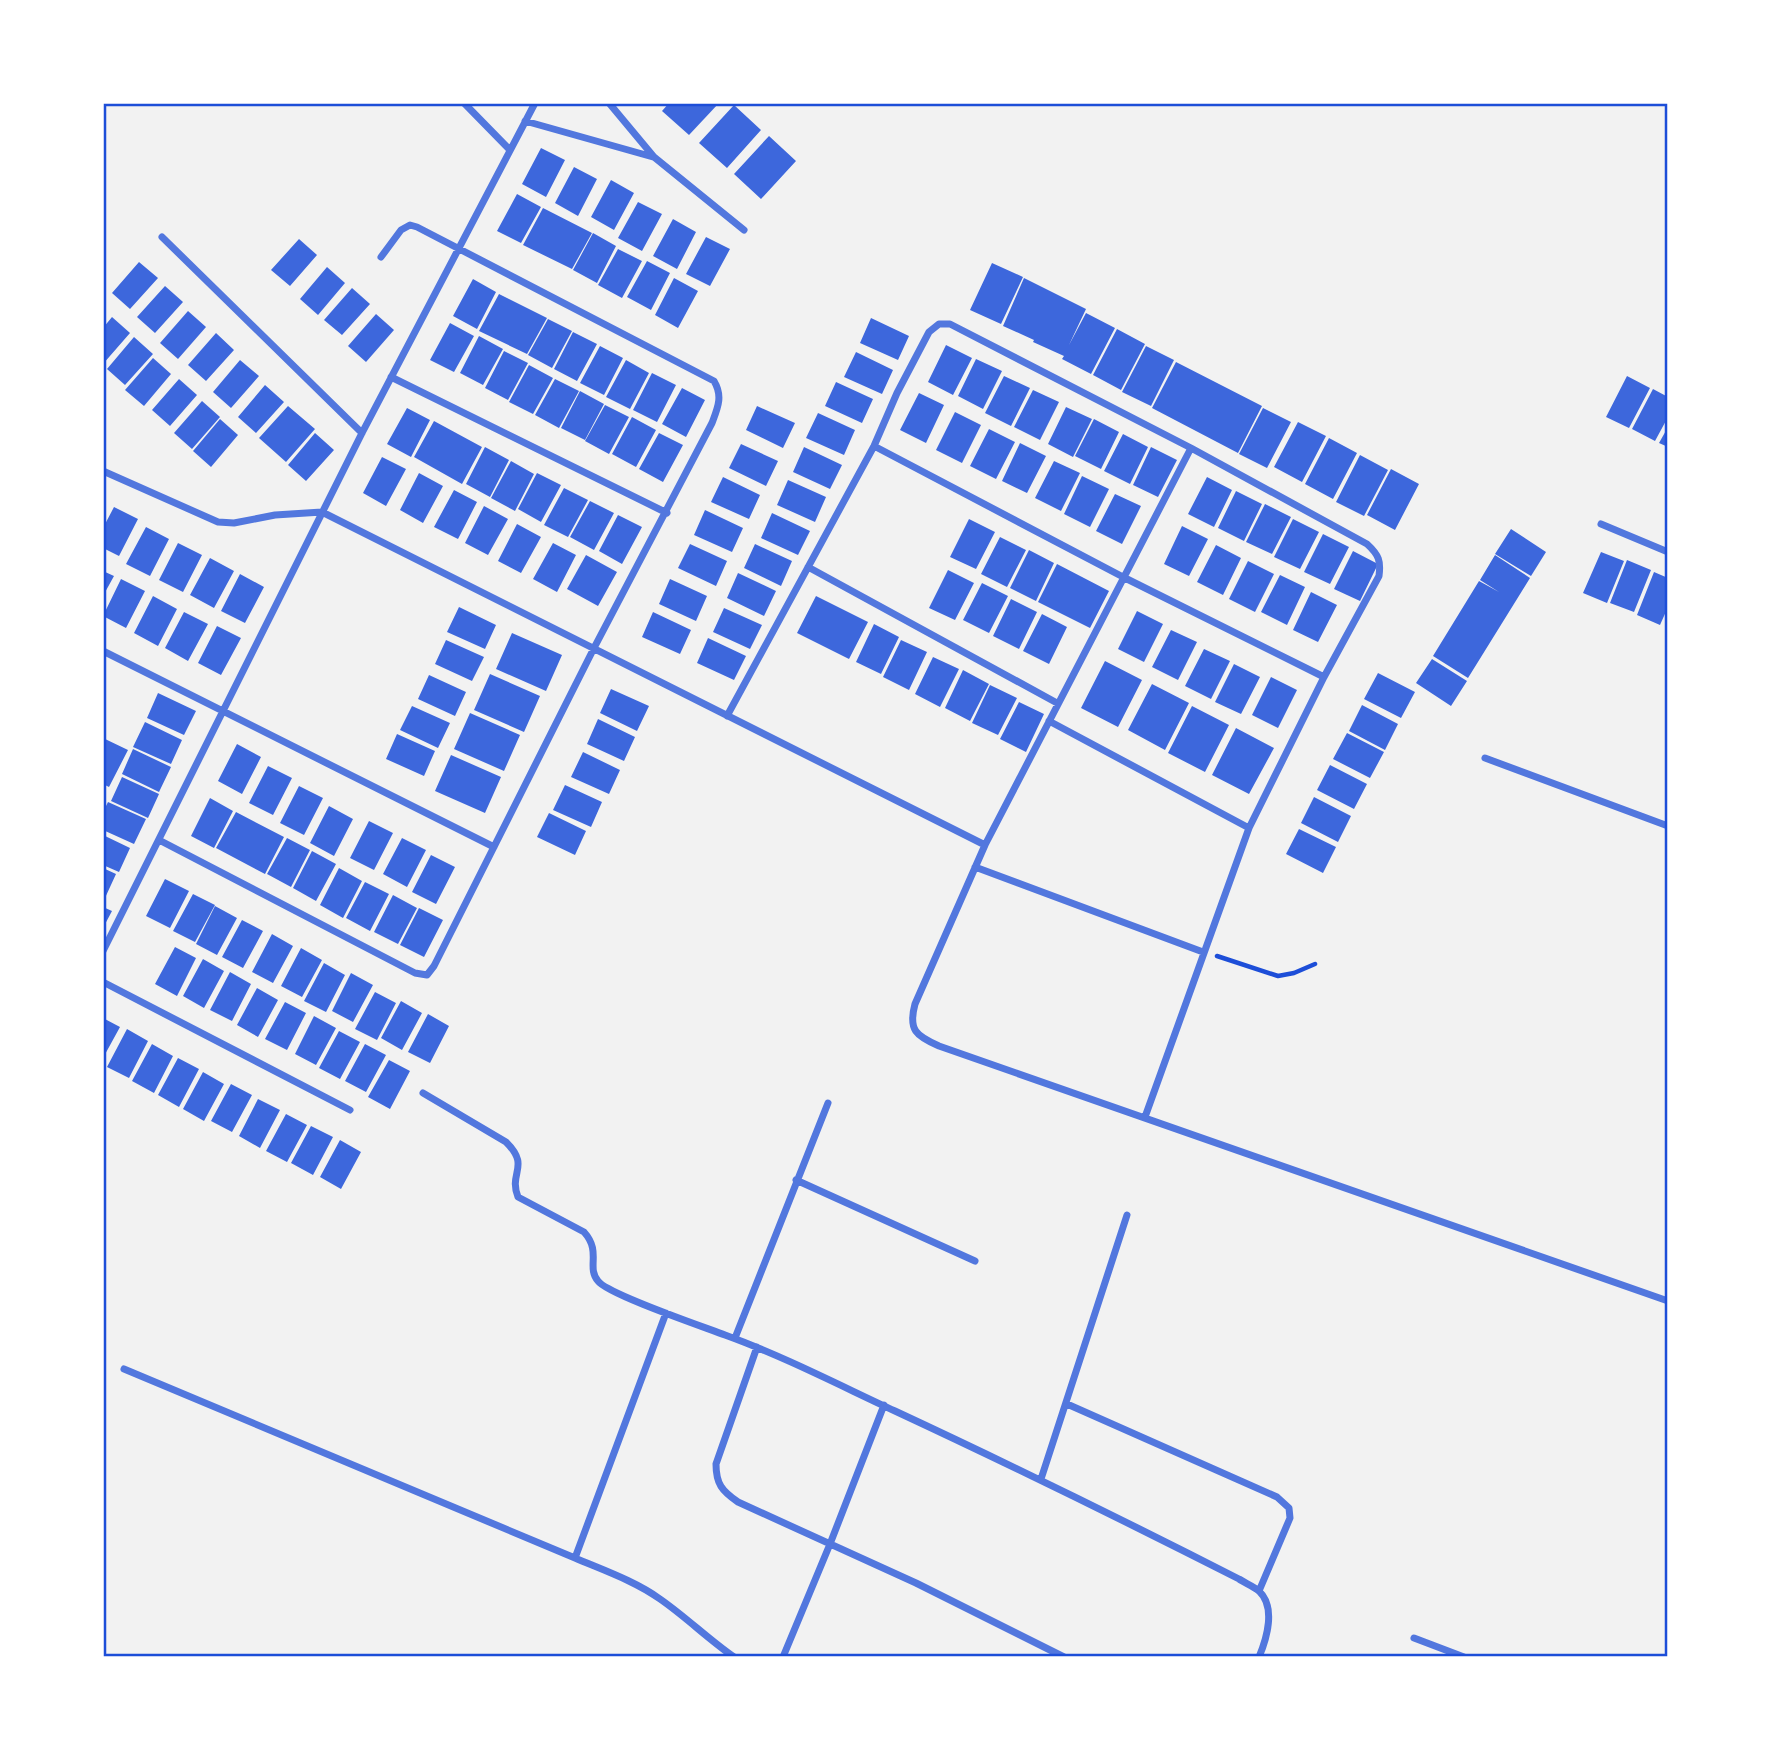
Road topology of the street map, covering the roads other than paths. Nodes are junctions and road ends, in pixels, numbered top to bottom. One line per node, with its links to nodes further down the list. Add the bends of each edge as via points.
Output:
1 (464, 103): 5 (street)
2 (535, 103): 4 (street)
3 (609, 103): 6 (street)
4 (524, 121): 5 (street); 6 (street)
5 (509, 149): 9 (street)
6 (654, 157): 7 (street)
7 (744, 229)
8 (162, 237): 12 (street)
9 (457, 249): 10 (street, via 410,225); 11 (street); 17 (street, via 714,381 720,401)
10 (381, 257)
11 (391, 377): 12 (street); 17 (street)
12 (362, 433): 16 (street)
13 (874, 446): 14 (street, via 929,332 939,324 950,324); 20 (street); 21 (street)
14 (1191, 447): 21 (street); 24 (street, via 1376,551 1381,562 1379,576)
15 (103, 471): 16 (street, via 218,522)
16 (322, 512): 22 (street); 26 (street)
17 (667, 513): 22 (street)
18 (1601, 524): 19 (street)
19 (1668, 552)
20 (808, 567): 25 (street); 27 (street)
21 (1125, 578): 24 (street); 25 (street)
22 (594, 648): 27 (street); 34 (street)
23 (103, 651): 26 (street)
24 (1324, 677): 31 (street)
25 (1057, 703): 28 (street)
26 (222, 711): 32 (street); 34 (street)
27 (727, 716): 33 (street)
28 (1049, 721): 31 (street); 33 (street)
29 (1485, 758): 30 (street)
30 (1668, 826)
31 (1249, 828): 37 (street)
32 (159, 840): 34 (street, via 415,973 427,975); 36 (street)
33 (985, 845): 35 (street)
34 (494, 846)
35 (975, 867): 37 (street); 42 (street, via 915,1004 914,1031 939,1046)
36 (103, 951)
37 (1203, 951): 42 (street)
38 (103, 982): 41 (street)
39 (423, 1093): 47 (street, via 516,1152 520,1161 514,1187 518,1197 584,1232 595,1252 593,1271 598,1282)
40 (828, 1103): 43 (street)
41 (350, 1110)
42 (1145, 1116): 46 (street)
43 (796, 1180): 45 (street); 48 (street)
44 (1127, 1215): 51 (street)
45 (975, 1261)
46 (1668, 1301)
47 (666, 1313): 48 (street); 55 (street)
48 (734, 1338): 49 (street)
49 (757, 1347): 52 (street); 54 (street, via 716,1464 716,1480 738,1502)
50 (124, 1369): 55 (street)
51 (1067, 1404): 53 (street); 56 (street, via 1277,1497 1289,1508 1290,1518)
52 (884, 1405): 53 (street); 54 (street)
53 (1041, 1479): 56 (street)
54 (831, 1544): 59 (street); 60 (street)
55 (575, 1558): 58 (street, via 659,1598)
56 (1259, 1591): 61 (street, via 1267,1603 1268,1623)
57 (1414, 1638): 62 (street)
58 (734, 1657)
59 (783, 1657)
60 (1064, 1657)
61 (1259, 1657)
62 (1464, 1657)

